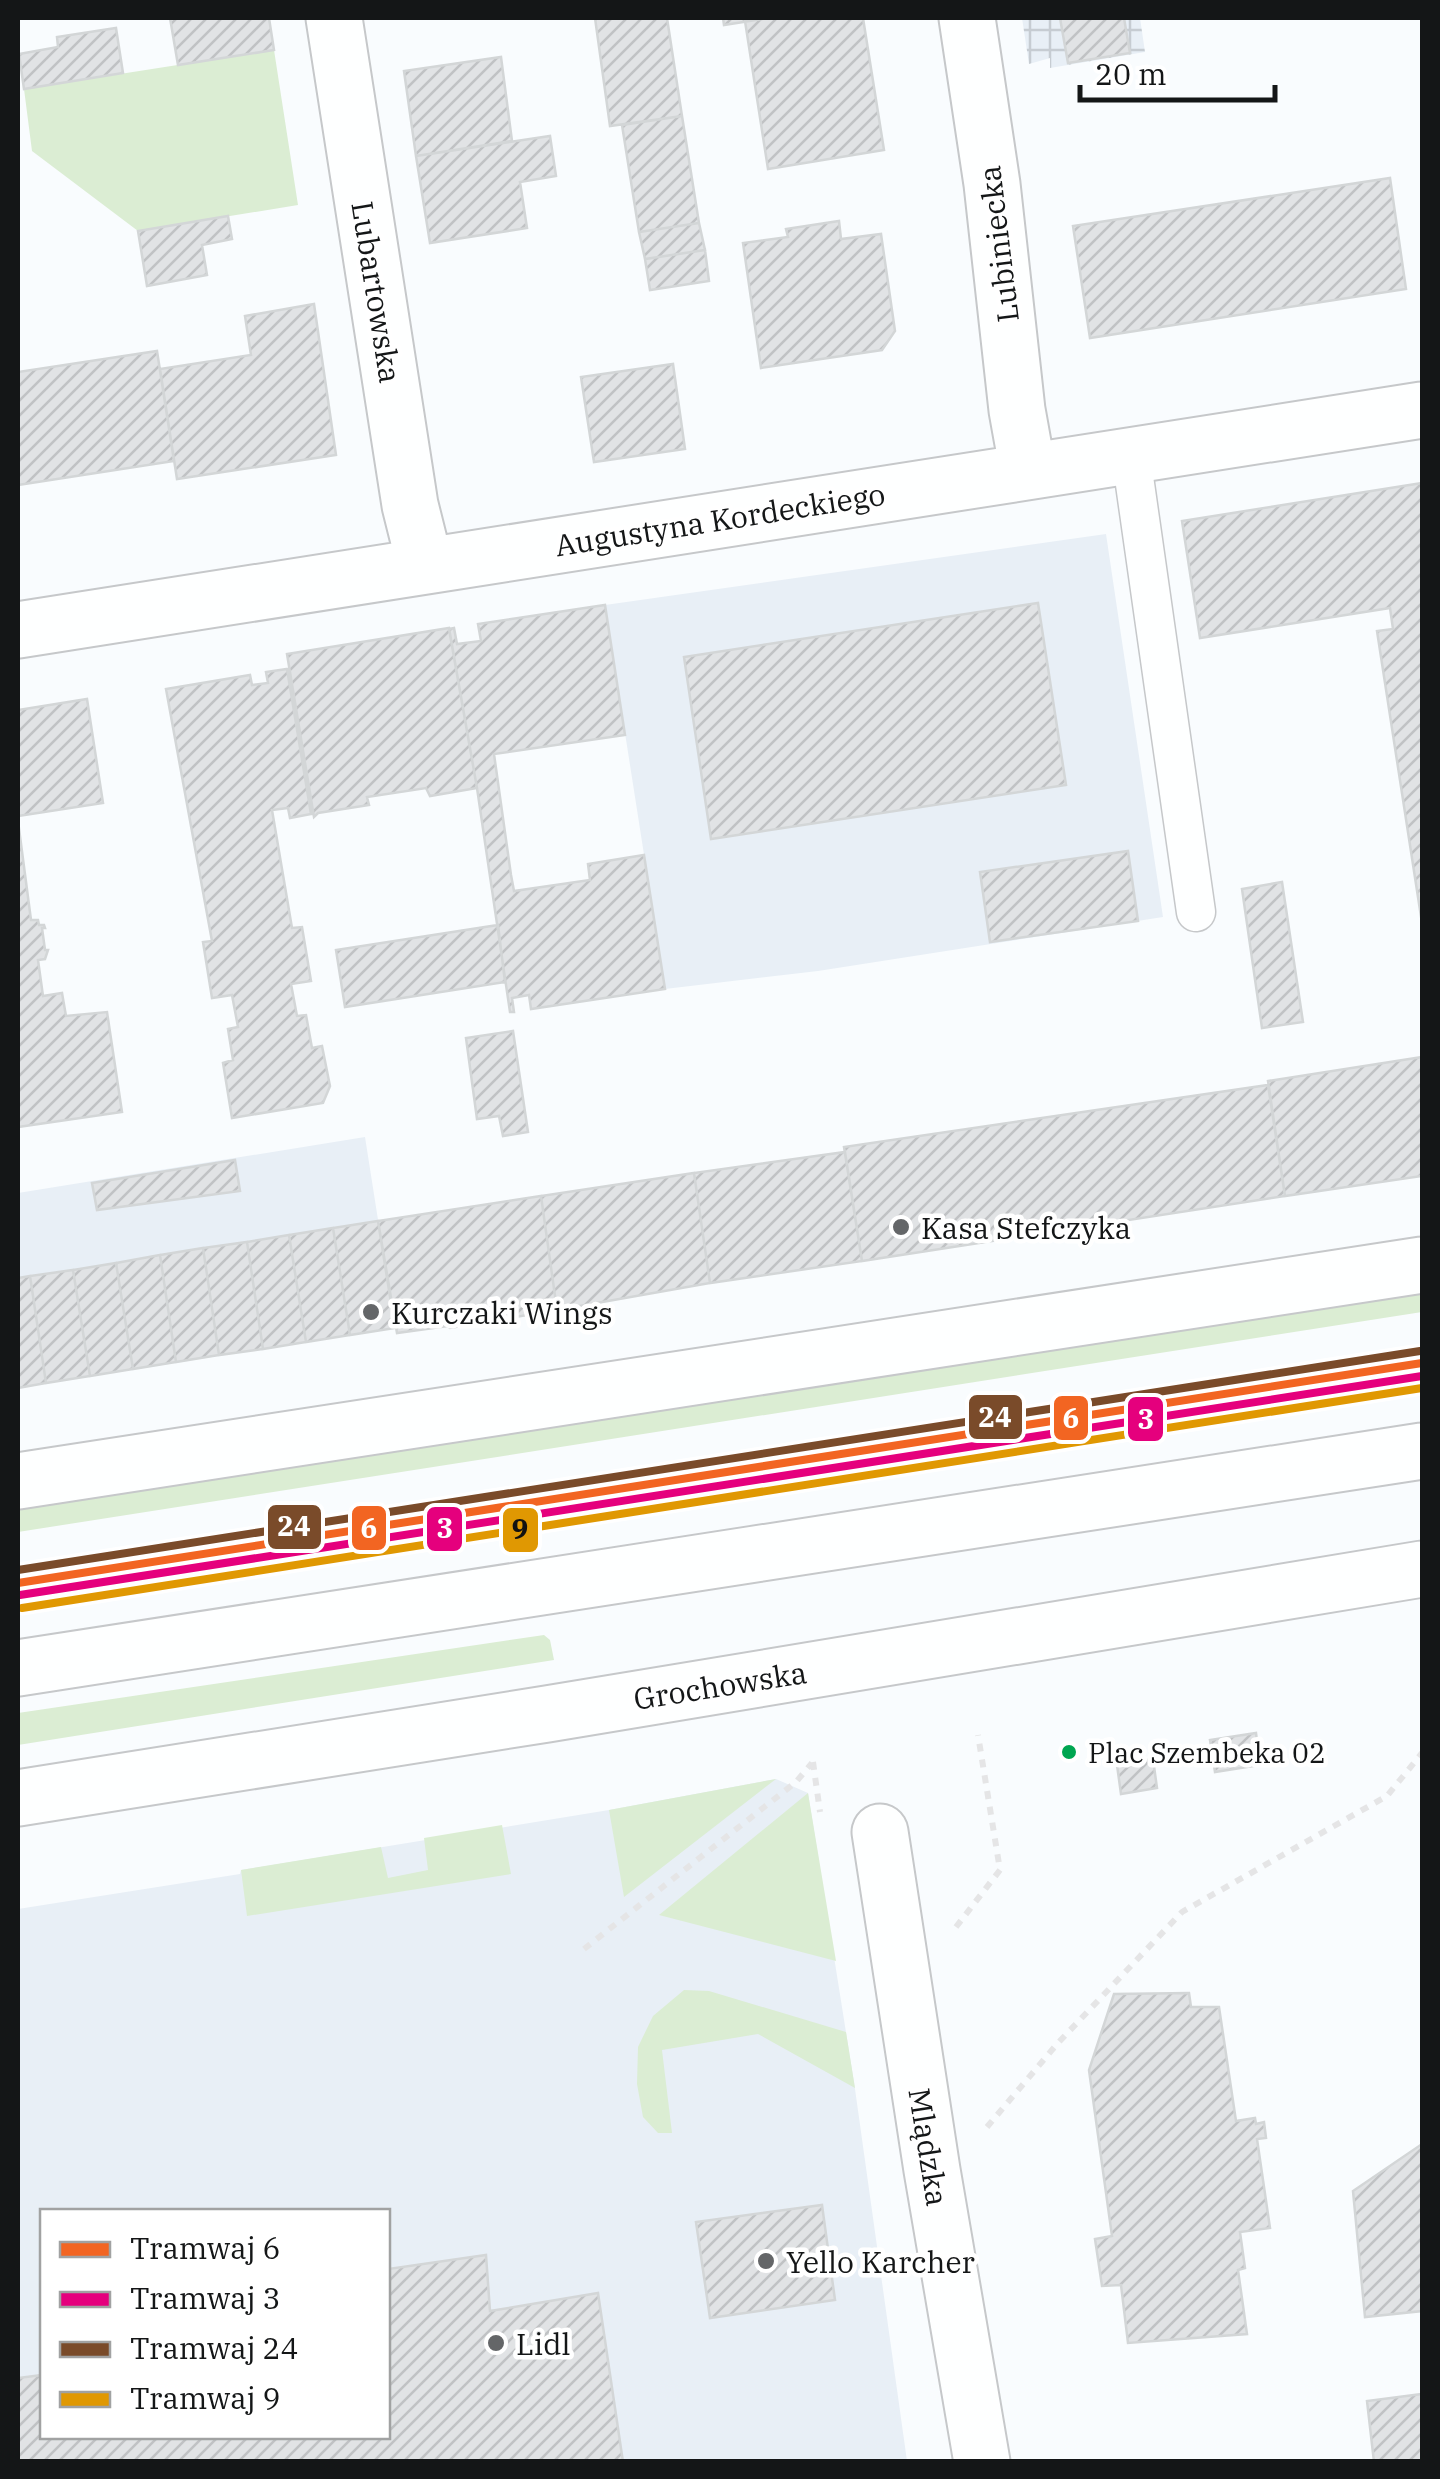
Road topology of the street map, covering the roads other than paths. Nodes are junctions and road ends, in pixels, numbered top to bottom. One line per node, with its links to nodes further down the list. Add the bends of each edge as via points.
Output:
1 (334, 18): 6 (street, Lubartowska)
2 (966, 18): 5 (street, Lubiniecka)
3 (1422, 410): 4 (street, Augustyna Kordeckiego)
4 (1130, 456): 5 (street, Augustyna Kordeckiego); 8 (lane)
5 (1028, 472): 6 (street, Augustyna Kordeckiego)
6 (425, 565): 7 (street, Augustyna Kordeckiego)
7 (18, 630)
8 (1196, 912)
9 (1422, 1264): 11 (street)
10 (1422, 1451): 13 (street)
11 (18, 1481)
12 (1422, 1568): 14 (street, Grochowska)
13 (18, 1668)
14 (18, 1798)
15 (880, 1832): 16 (street, Mlądzka)
16 (982, 2462)

